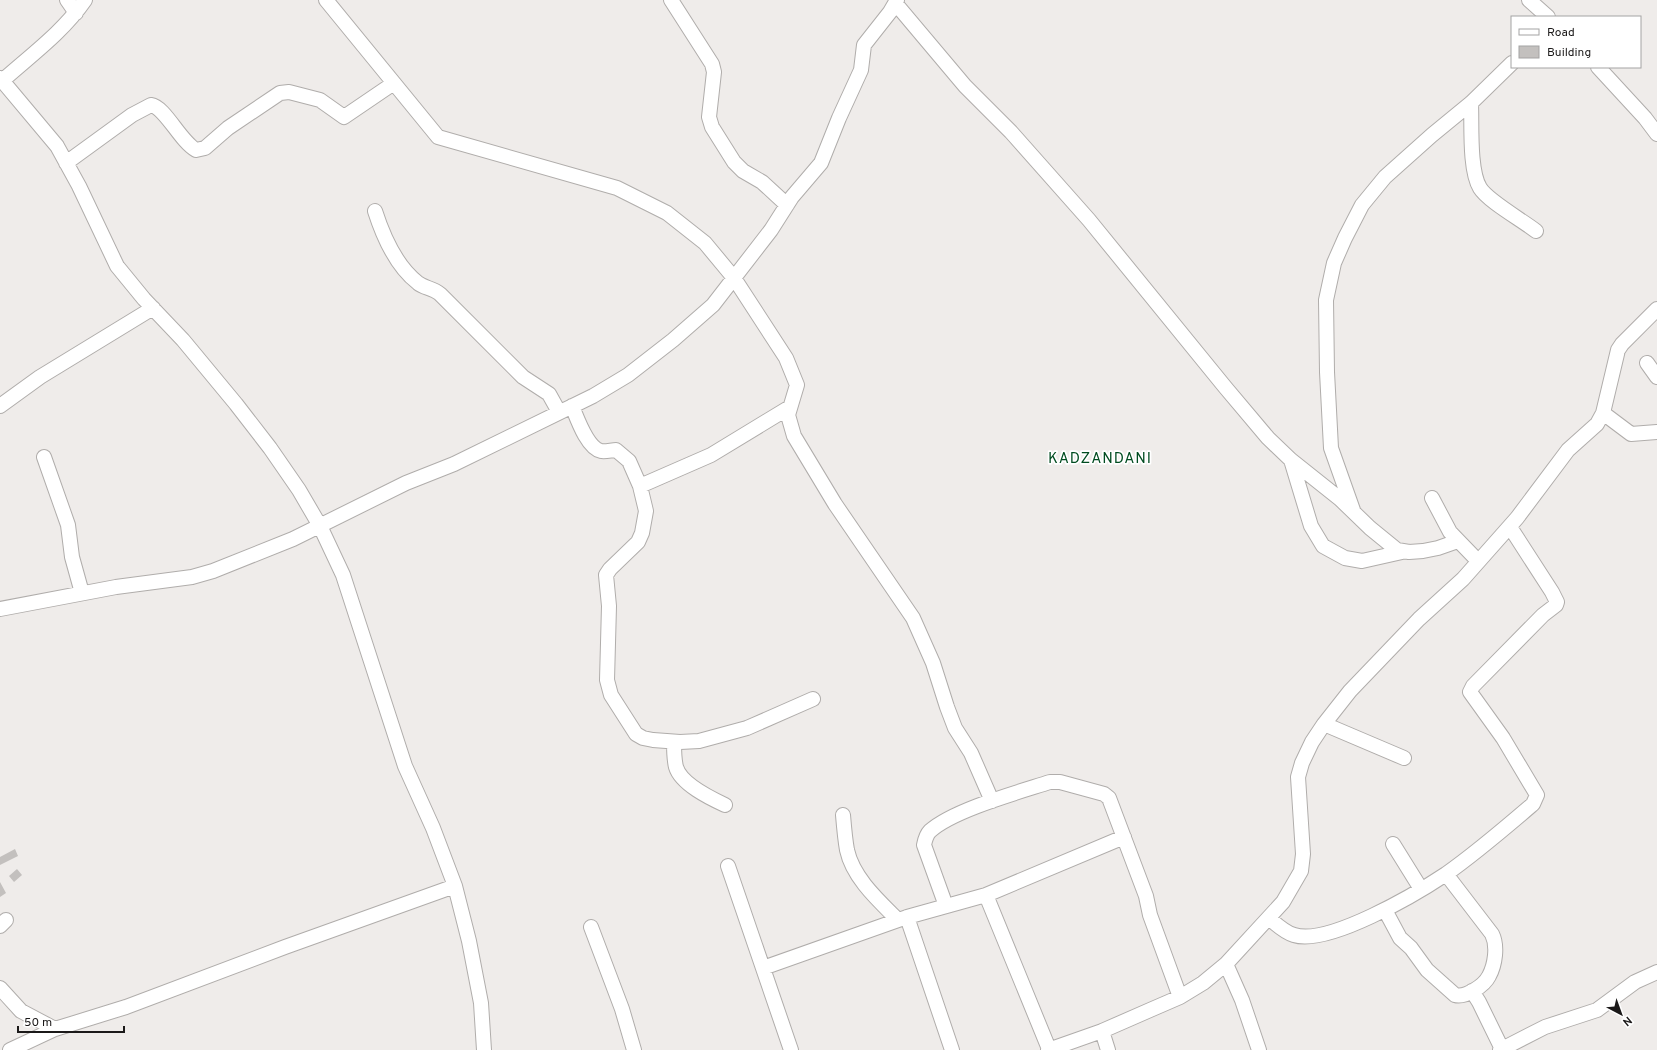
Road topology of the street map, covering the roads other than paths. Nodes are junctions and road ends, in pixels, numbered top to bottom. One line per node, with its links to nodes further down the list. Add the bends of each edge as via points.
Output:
1 (67, 0): 7 (street)
2 (85, 0): 7 (street)
3 (326, 0): 12 (street)
4 (671, 0): 16 (street, via 712,64 712,127 734,162 743,171 762,182)
5 (1528, 0): 8 (street)
6 (896, 2): 16 (street, via 864,45 861,70 824,158); 31 (street, via 965,86 1011,132 1084,214 1268,438)
7 (76, 13): 11 (street, via 41,48)
8 (1547, 16)
9 (1511, 64): 13 (street)
10 (1599, 68): 14 (street)
11 (1, 80): 15 (street, via 48,134)
12 (394, 83): 15 (street, via 344,117 320,100 289,92 280,93 228,128 205,148 196,150 173,128 159,108 152,106 132,115); 19 (street, via 438,138 632,194 685,225 705,243)
13 (1471, 103): 18 (street, via 1473,156 1480,188); 34 (street, via 1385,177 1362,205 1334,263 1326,300 1331,448)
14 (1657, 134)
15 (66, 163): 20 (street, via 117,266)
16 (786, 205): 19 (street, via 771,230)
17 (375, 211): 27 (street, via 395,255 415,281 440,294 523,377 549,394)
18 (1536, 231)
19 (734, 278): 25 (street, via 713,305 674,340 613,385); 26 (street, via 786,358 794,376 797,385)
20 (153, 308): 24 (street, via 40,377); 35 (street, via 193,352 265,441)
21 (1657, 309): 28 (street, via 1622,344)
22 (1647, 363): 23 (street)
23 (1657, 377)
24 (0, 406)
25 (572, 406): 27 (street); 32 (street, via 580,426 594,447 600,451 616,450 623,454 629,461)
26 (790, 407): 32 (street, via 711,455); 46 (street, via 788,416 794,436 835,504 913,618 933,663 956,728 971,753)
27 (559, 412): 35 (street)
28 (1603, 413): 29 (street, via 1631,434); 36 (street, via 1596,424 1568,450)
29 (1657, 432)
30 (44, 457): 40 (street, via 68,525 72,557)
31 (1291, 460): 34 (street); 38 (street, via 1311,526 1323,546 1345,558 1362,561)
32 (640, 486): 44 (street, via 646,511 641,537 606,575 609,606 607,680 612,695 636,734 643,738)
33 (1432, 498): 37 (street, via 1445,524)
34 (1354, 513): 38 (street)
35 (320, 526): 40 (street, via 213,572); 53 (street, via 344,575 405,766)
36 (1510, 527): 39 (street); 52 (street, via 1557,602 1556,606 1543,615 1470,692 1503,738 1532,786 1536,798 1533,804)
37 (1458, 541): 38 (street, via 1438,548); 39 (street)
38 (1402, 552)
39 (1478, 561): 43 (street, via 1350,691)
40 (82, 593): 41 (street)
41 (0, 609)
42 (813, 698): 44 (street, via 747,728 699,741)
43 (1324, 724): 45 (street); 58 (street, via 1302,763 1298,777 1303,854 1301,870 1283,902)
44 (674, 742): 47 (street, via 678,772 701,794)
45 (1404, 758)
46 (992, 801): 49 (street, via 1050,782 1097,791 1109,798); 56 (street, via 961,813 937,826 925,837 924,845)
47 (725, 805)
48 (843, 815): 59 (street, via 847,851 854,867 870,890)
49 (1124, 837): 55 (street); 66 (street)
50 (1394, 844): 54 (street)
51 (728, 866): 62 (street)
52 (1446, 874): 54 (street); 65 (street, via 1496,941 1489,976)
53 (455, 886): 67 (street, via 126,1007); 71 (street, via 481,1003)
54 (1421, 889): 57 (street)
55 (986, 895): 56 (street); 75 (street)
56 (946, 906): 59 (street)
57 (1385, 910): 58 (street, via 1339,931 1311,937 1294,935); 65 (street, via 1400,938 1440,983 1459,997)
58 (1269, 918): 61 (street)
59 (903, 919): 62 (street); 74 (street)
60 (591, 927): 72 (street)
61 (1226, 964): 66 (street, via 1203,983); 77 (street, via 1242,1000)
62 (763, 968): 73 (street)
63 (1657, 972): 69 (street, via 1635,982 1597,1010 1544,1027)
64 (0, 988): 67 (street, via 21,1011)
65 (1472, 991): 69 (street, via 1480,1002)
66 (1180, 997): 68 (street)
67 (55, 1029): 70 (street)
68 (1102, 1031): 75 (street); 76 (street)
69 (1501, 1049)
70 (10, 1050)
71 (484, 1050)
72 (634, 1050)
73 (791, 1050)
74 (952, 1050)
75 (1048, 1050)
76 (1108, 1050)
77 (1259, 1050)

